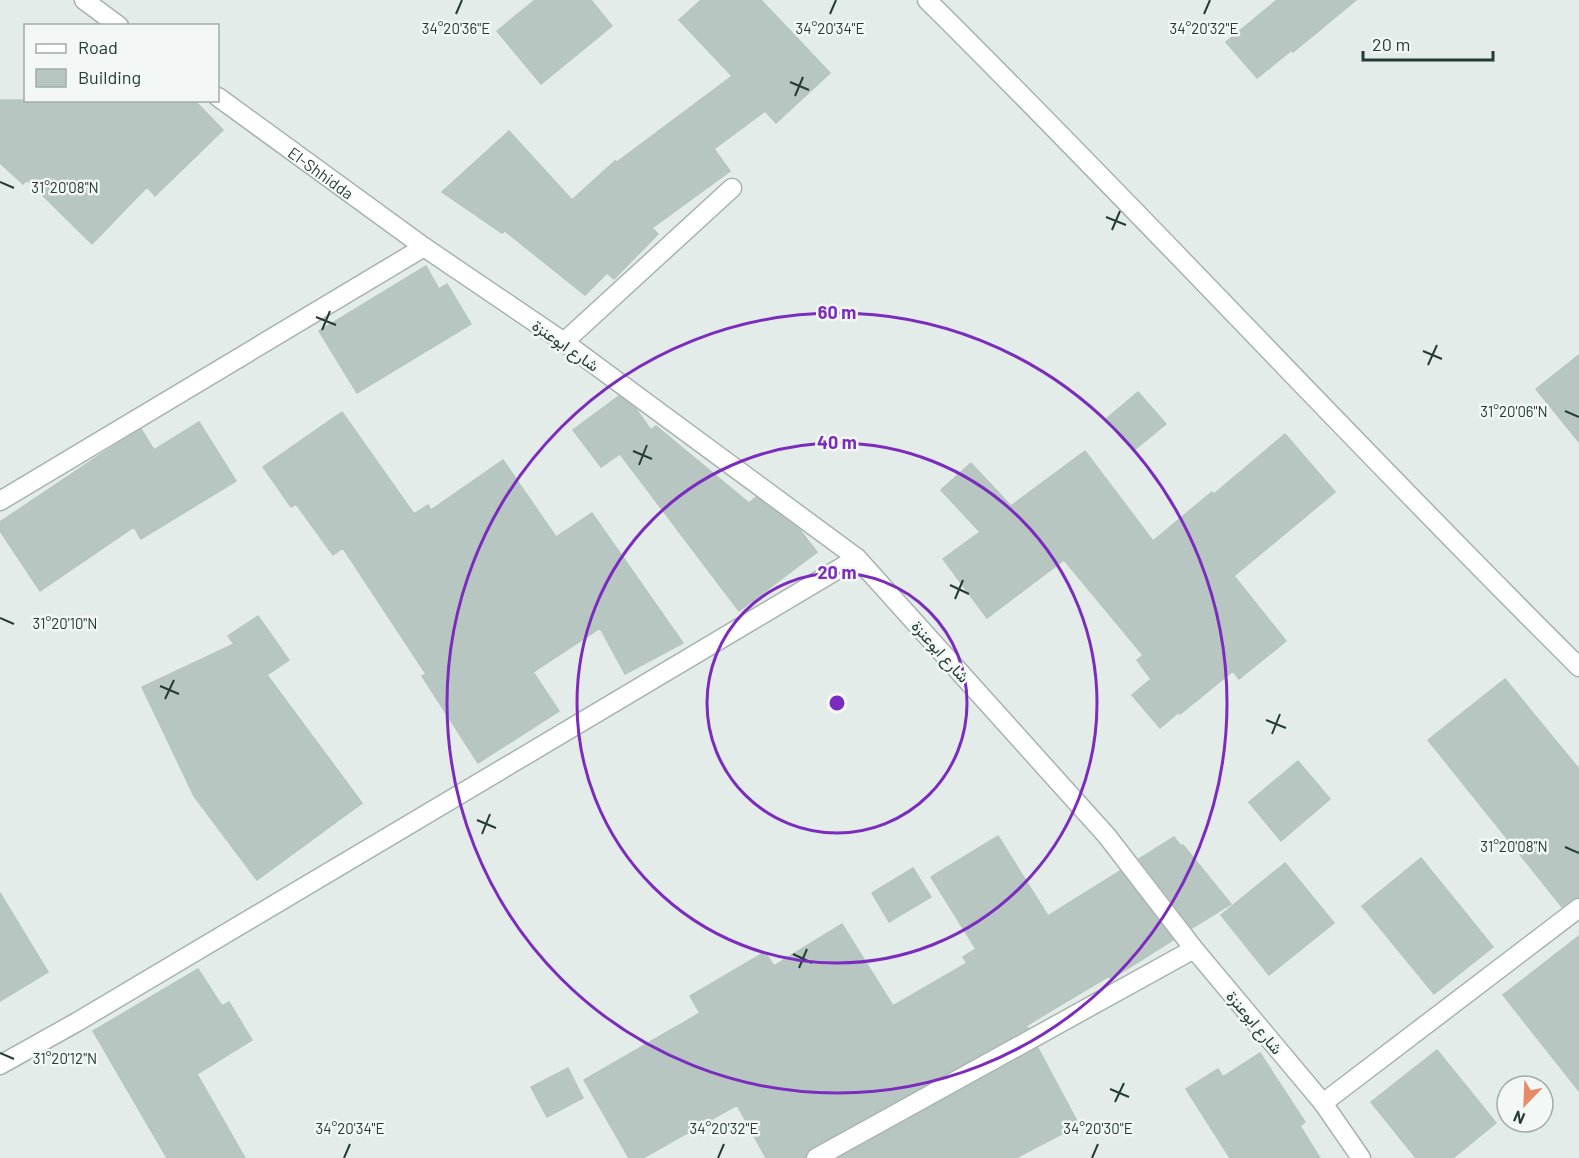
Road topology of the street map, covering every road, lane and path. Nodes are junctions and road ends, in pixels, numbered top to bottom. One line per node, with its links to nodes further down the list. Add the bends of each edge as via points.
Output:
1 (84, 0): 3 (street)
2 (927, 0): 10 (street, via 1028,99)
3 (116, 24)
4 (219, 98): 6 (street, El-Shhidda)
5 (732, 188): 7 (street)
6 (424, 247): 7 (street, شارع ابوعنزة); 8 (street)
7 (564, 342): 9 (street, شارع ابوعنزة)
8 (0, 501)
9 (857, 558): 12 (street, شارع ابوعنزة, via 1107,836); 13 (street)
10 (1579, 667)
11 (1579, 908): 14 (street)
12 (1194, 949): 14 (street, شارع ابوعنزة); 15 (street)
13 (0, 1065)
14 (1323, 1103): 16 (street, شارع ابوعنزة)
15 (816, 1158)
16 (1361, 1158)

